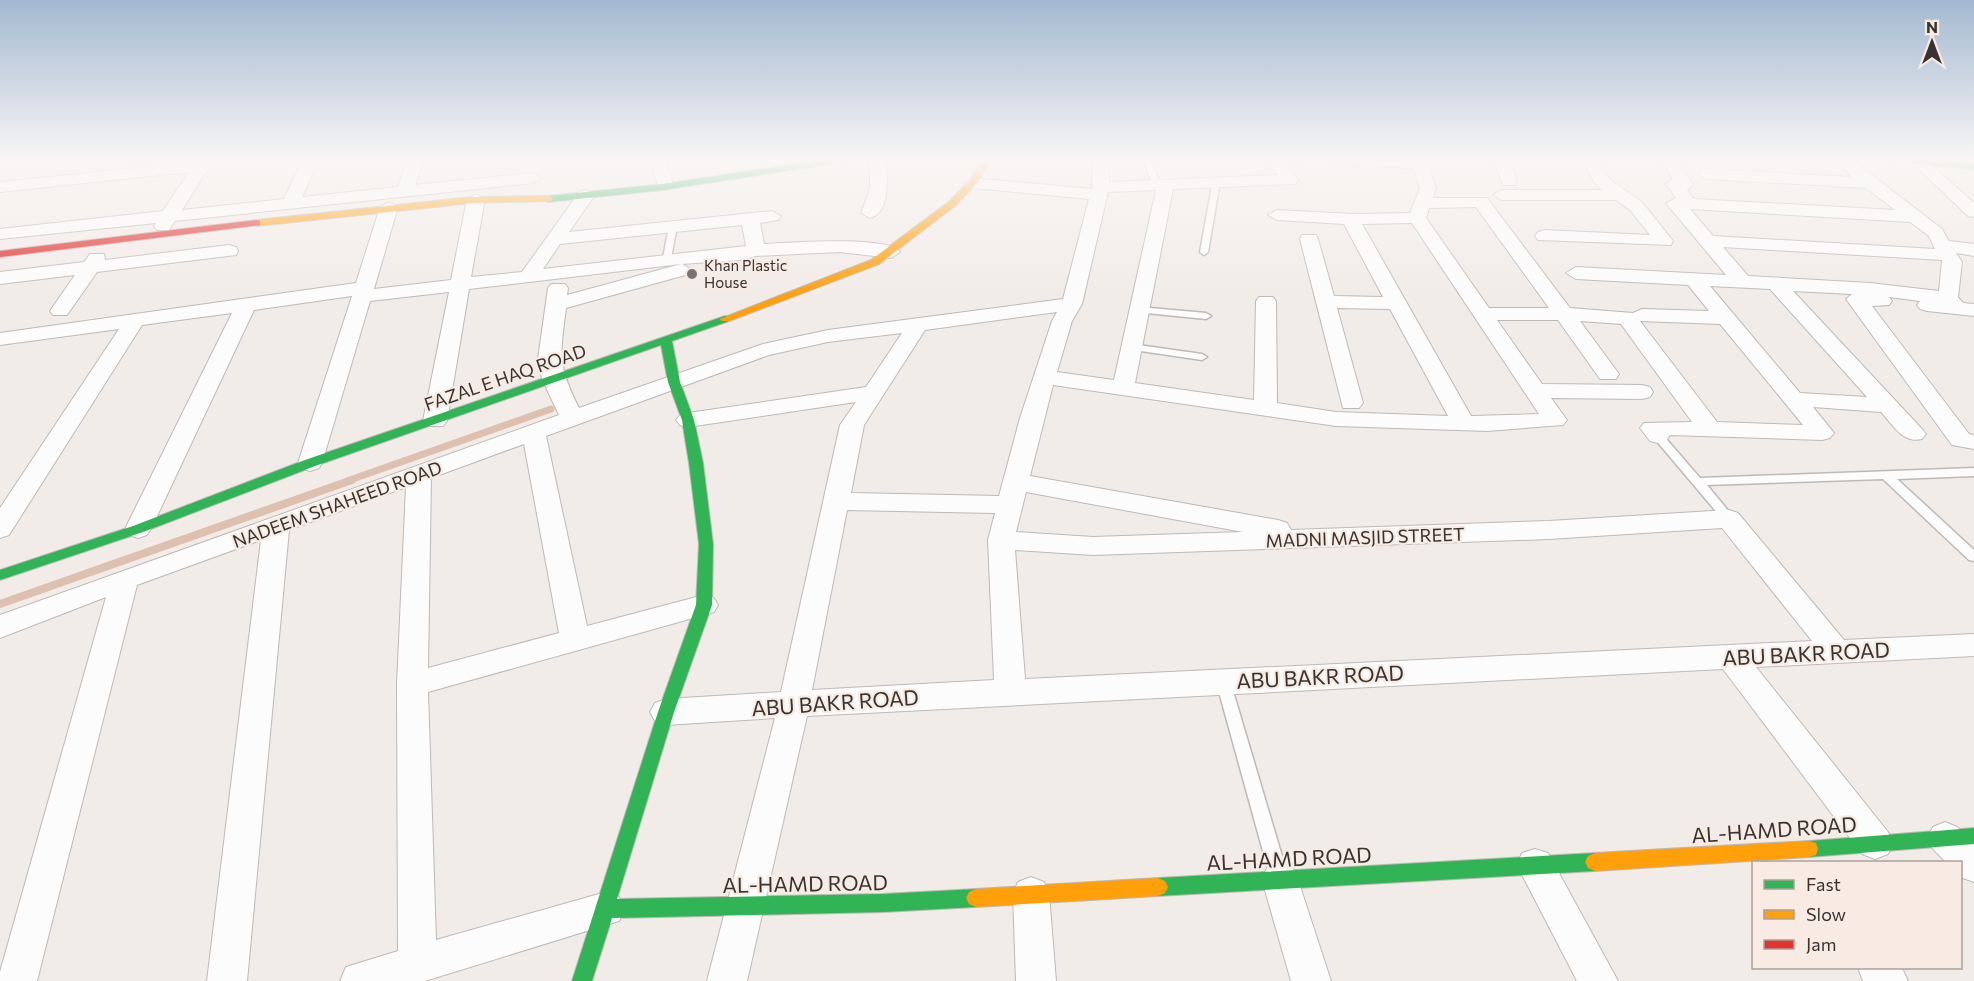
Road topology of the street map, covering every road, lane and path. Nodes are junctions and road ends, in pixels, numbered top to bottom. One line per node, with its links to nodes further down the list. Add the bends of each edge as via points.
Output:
1 (176, 205): 22 (street)
2 (274, 205): 22 (street)
3 (413, 205): 18 (street)
4 (475, 205): 49 (street)
5 (579, 205): 31 (street)
6 (873, 205): 20 (street)
7 (947, 205): 39 (street, FAZAL E HAQ ROAD)
8 (1096, 205): 57 (street)
9 (1157, 205): 60 (street)
10 (1212, 205): 40 (lane)
11 (1423, 205): 19 (street)
12 (1459, 205): 19 (street)
13 (1482, 205): 63 (street)
14 (1634, 205): 30 (street, via 1664,241)
15 (1676, 205): 34 (street)
16 (1703, 205): 24 (street)
17 (1900, 205): 24 (street)
18 (389, 207): 29 (street); 52 (street)
19 (1421, 210): 26 (street); 62 (street)
20 (870, 213)
21 (1276, 214): 26 (street)
22 (168, 216): 28 (street); 29 (street)
23 (772, 216): 25 (street)
24 (1916, 217): 36 (street, via 1936,233)
25 (750, 218): 27 (street); 35 (street)
26 (1350, 219): 55 (street)
27 (673, 226): 31 (street); 42 (lane)
28 (0, 234)
29 (158, 234): 33 (street)
30 (1545, 237)
31 (555, 239): 46 (street)
32 (1309, 239): 54 (street)
33 (109, 240): 41 (street); 43 (street)
34 (1707, 241): 36 (street); 50 (street)
35 (756, 250): 39 (street, via 840,246); 42 (street); 56 (street)
36 (1945, 250): 37 (street); 58 (street, via 1952,262)
37 (1974, 250)
38 (230, 252): 43 (street)
39 (891, 252): 71 (street, FAZAL E HAQ ROAD, via 875,262)
40 (1204, 252)
41 (0, 254)
42 (667, 258): 44 (street)
43 (91, 267): 47 (street); 61 (street)
44 (558, 273): 46 (street); 56 (street)
45 (1576, 273): 48 (street)
46 (529, 275): 49 (street)
47 (0, 278)
48 (1693, 279): 50 (street); 66 (street)
49 (461, 282): 52 (street); 89 (street)
50 (1742, 282): 51 (street)
51 (1775, 284): 58 (street, via 1870,289); 85 (street)
52 (363, 292): 59 (street); 96 (street)
53 (1266, 301): 86 (street)
54 (1325, 302): 55 (street); 84 (street)
55 (1397, 303): 90 (street)
56 (558, 304): 77 (street, via 549,359)
57 (1072, 304): 68 (street, NADEEM SHAHEED ROAD); 76 (street, via 1062,321)
58 (1960, 305): 69 (street); 95 (street, via 1856,299 1961,440)
59 (245, 306): 67 (street); 106 (street)
60 (1139, 310): 65 (lane); 72 (street)
61 (60, 311)
62 (1483, 314): 63 (street); 80 (street)
63 (1564, 314): 75 (street); 91 (street, via 1627,318)
64 (1642, 315): 66 (street)
65 (1206, 316)
66 (1725, 318): 83 (street)
67 (134, 321): 70 (street); 105 (street)
68 (916, 325): 78 (street, NADEEM SHAHEED ROAD, via 828,336 763,350); 81 (street)
69 (1974, 327)
70 (9, 338): 74 (street)
71 (666, 341): 77 (street, FAZAL E HAQ ROAD); 78 (street)
72 (1131, 347): 73 (lane); 79 (street)
73 (1202, 357)
74 (0, 360)
75 (1608, 374)
76 (1045, 377): 79 (street); 101 (street)
77 (553, 379): 87 (street); 89 (street, FAZAL E HAQ ROAD)
78 (674, 382): 87 (street, NADEEM SHAHEED ROAD); 88 (street)
79 (1123, 389): 86 (street)
80 (1536, 391): 82 (street); 90 (street, via 1555,420)
81 (875, 392): 88 (street); 102 (street, via 852,425)
82 (1642, 392)
83 (1793, 399): 85 (street); 91 (street, via 1821,433)
84 (1351, 403)
85 (1887, 405): 93 (street)
86 (1264, 410): 90 (street, via 1336,419)
87 (573, 420): 92 (street, NADEEM SHAHEED ROAD)
88 (688, 420): 112 (street, via 706,544)
89 (435, 421): 96 (street, FAZAL E HAQ ROAD)
90 (1464, 424)
91 (1710, 429): 94 (street, via 1652,428)
92 (534, 434): 98 (street, NADEEM SHAHEED ROAD); 114 (street)
93 (1914, 434)
94 (1658, 436): 100 (lane)
95 (1974, 442)
96 (310, 463): 106 (street, FAZAL E HAQ ROAD)
97 (1974, 472): 99 (lane)
98 (419, 474): 104 (street, NADEEM SHAHEED ROAD); 119 (street)
99 (1886, 475): 100 (lane); 109 (lane)
100 (1697, 482): 103 (lane)
101 (1013, 494): 102 (street); 107 (street); 108 (street)
102 (836, 501): 121 (street)
103 (1729, 519): 107 (street, MADNI MASJID STREET); 116 (street)
104 (276, 525): 111 (street, NADEEM SHAHEED ROAD); 135 (street)
105 (0, 529)
106 (138, 529): 110 (street, FAZAL E HAQ ROAD)
107 (1327, 538): 108 (street, MADNI MASJID STREET, via 1093,546)
108 (1001, 540): 120 (street)
109 (1974, 557)
110 (0, 575)
111 (125, 579): 113 (street, NADEEM SHAHEED ROAD); 134 (street)
112 (704, 605): 114 (street); 122 (street)
113 (0, 627)
114 (574, 638): 119 (street)
115 (1974, 645): 116 (street, ABU BAKR ROAD)
116 (1836, 651): 117 (street, ABU BAKR ROAD)
117 (1731, 657): 118 (street, ABU BAKR ROAD); 124 (street)
118 (1223, 681): 120 (street, ABU BAKR ROAD); 128 (lane)
119 (412, 684): 132 (street)
120 (1010, 691): 121 (street, ABU BAKR ROAD)
121 (794, 704): 122 (street, ABU BAKR ROAD); 130 (street)
122 (666, 712): 131 (street)
123 (1960, 837): 124 (street, AL-HAMD ROAD); 127 (street)
124 (1875, 843): 125 (street, AL-HAMD ROAD)
125 (1791, 857): 126 (street, AL-HAMD ROAD)
126 (1535, 864): 128 (street, AL-HAMD ROAD); 141 (street)
127 (1974, 866)
128 (1280, 880): 129 (street, AL-HAMD ROAD); 140 (street)
129 (1031, 894): 130 (street, AL-HAMD ROAD); 139 (street)
130 (746, 906): 131 (street, AL-HAMD ROAD); 138 (street)
131 (606, 909): 132 (street); 137 (street)
132 (417, 964): 136 (street)
133 (1878, 969): 142 (street)
134 (17, 981)
135 (227, 981)
136 (360, 981)
137 (582, 981)
138 (726, 981)
139 (1036, 981)
140 (1311, 981)
141 (1598, 981)
142 (1888, 981)

